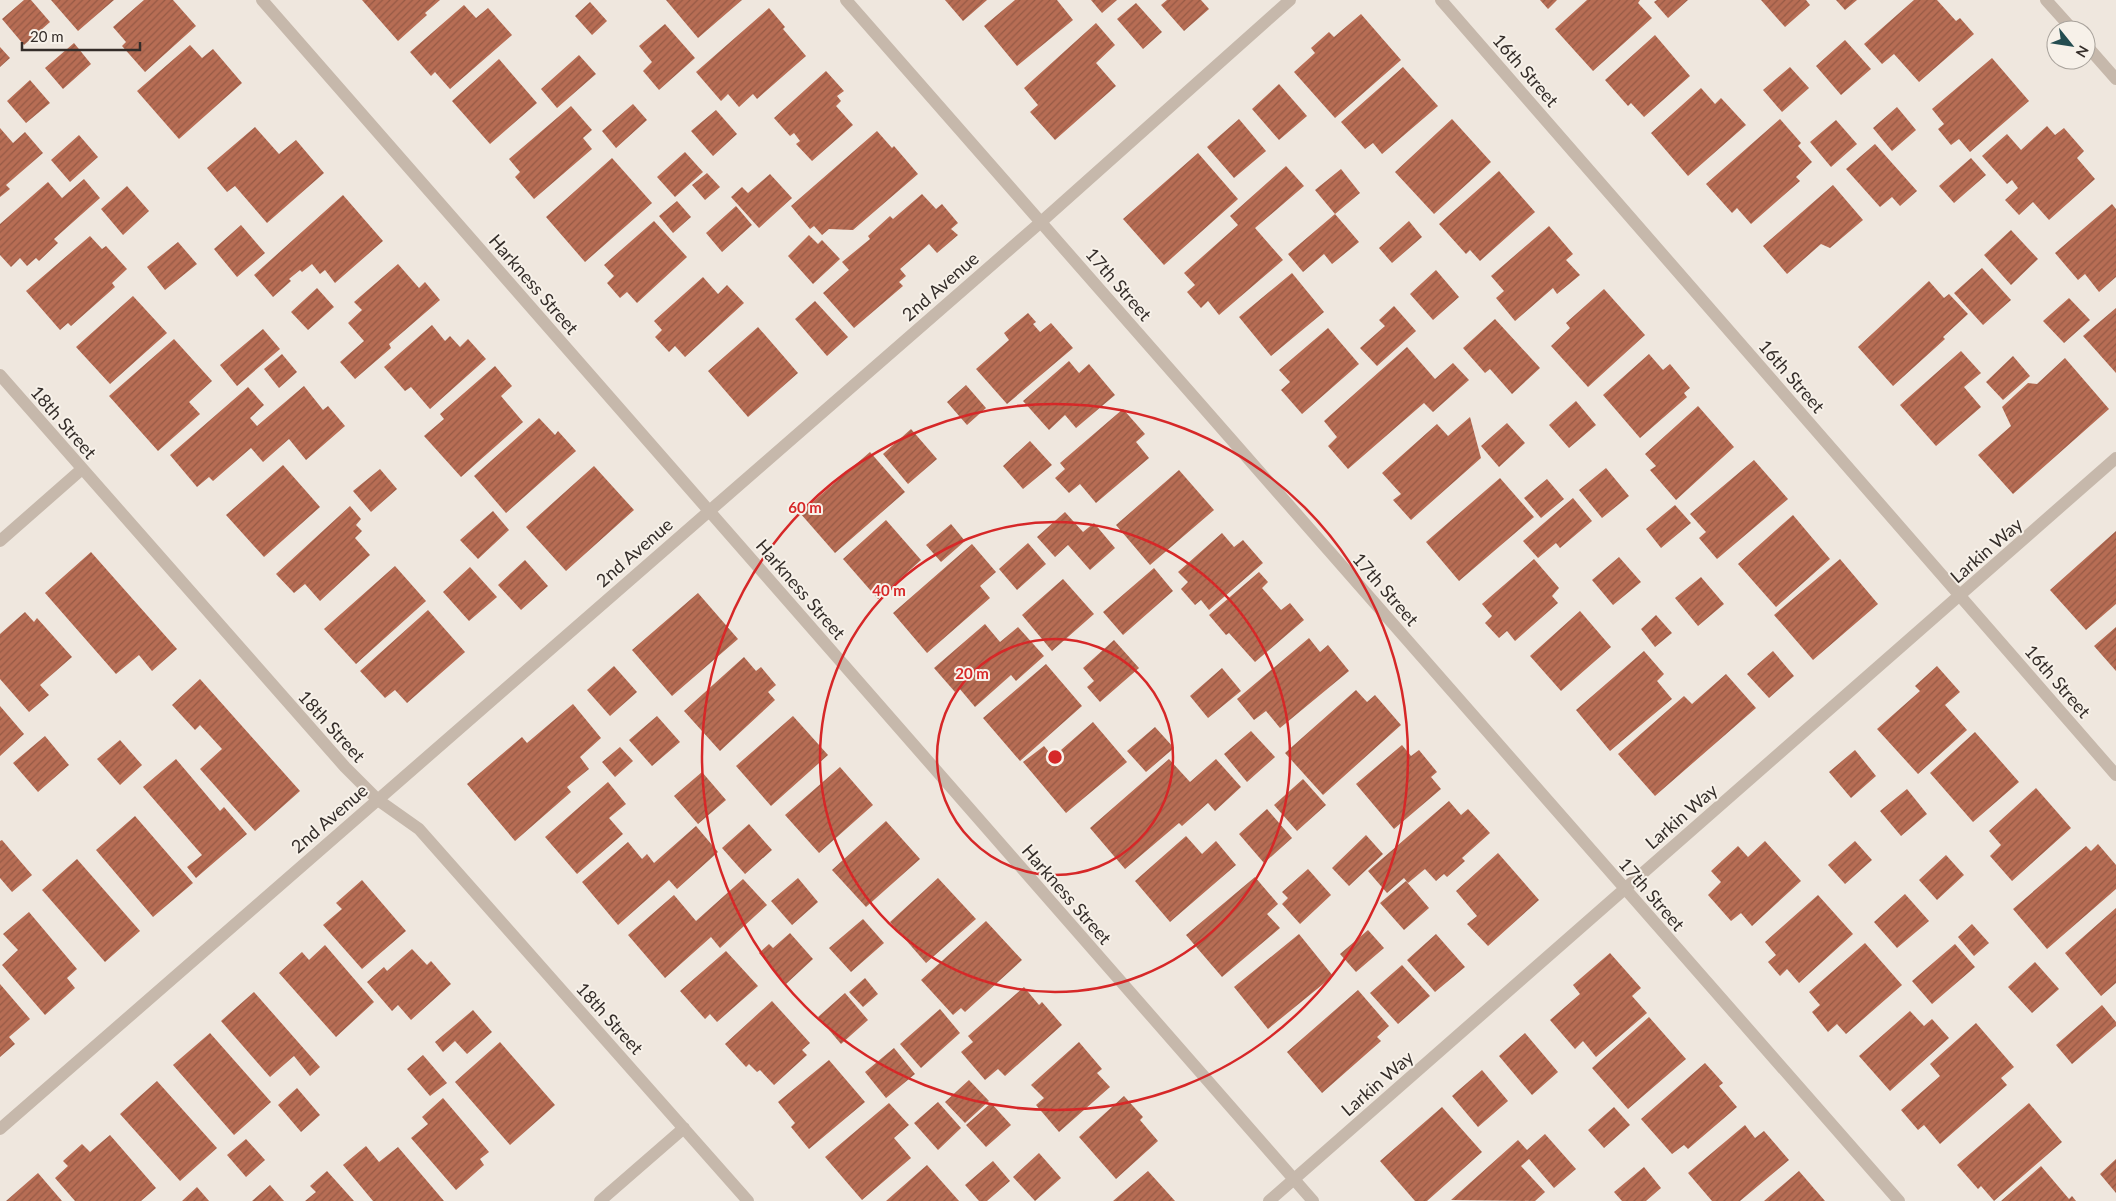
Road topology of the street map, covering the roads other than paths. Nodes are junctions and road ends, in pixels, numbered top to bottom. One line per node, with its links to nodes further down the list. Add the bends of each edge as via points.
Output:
1 (262, 0): 13 (street, Harkness Street)
2 (846, 0): 9 (street, 17th Street)
3 (1290, 0): 9 (street, 2nd Avenue)
4 (1441, 0): 15 (street, 16th Street)
5 (2046, 0): 6 (street)
6 (2064, 20)
7 (2096, 57): 8 (street)
8 (2116, 80)
9 (1041, 222): 13 (street, 2nd Avenue); 18 (street, 17th Street)
10 (0, 375): 12 (street, 18th Street)
11 (2116, 458): 15 (street, Larkin Way)
12 (82, 469): 14 (street); 17 (street, 18th Street, via 345,767)
13 (708, 510): 17 (street, 2nd Avenue); 21 (street, Harkness Street)
14 (0, 541)
15 (1960, 595): 16 (street, 16th Street); 18 (street, Larkin Way)
16 (2116, 775)
17 (378, 800): 19 (street, 18th Street, via 419,829); 20 (street, 2nd Avenue)
18 (1625, 889): 21 (street, Larkin Way); 26 (street, 17th Street)
19 (684, 1128): 22 (street); 23 (street, 18th Street)
20 (0, 1129)
21 (1294, 1179): 24 (street, Larkin Way); 25 (street, Harkness Street)
22 (600, 1201)
23 (748, 1201)
24 (1269, 1201)
25 (1313, 1201)
26 (1898, 1201)

